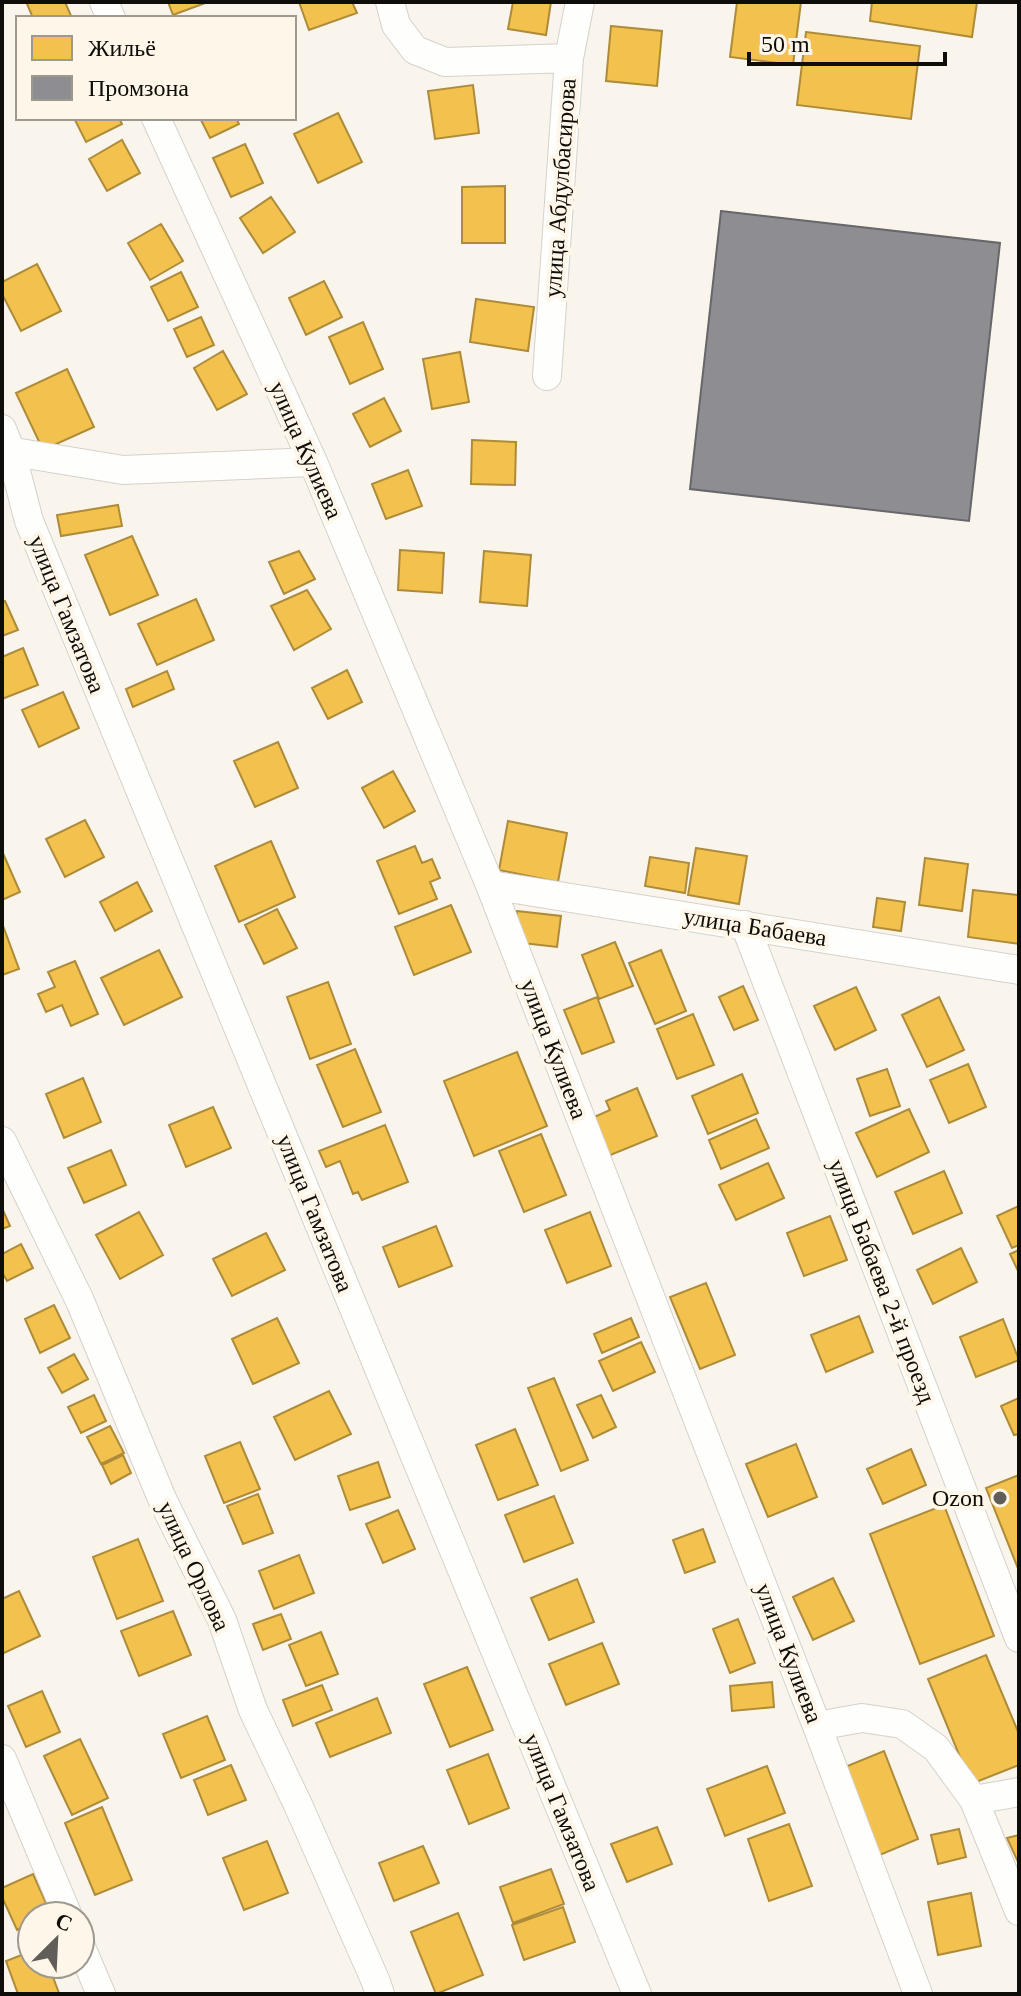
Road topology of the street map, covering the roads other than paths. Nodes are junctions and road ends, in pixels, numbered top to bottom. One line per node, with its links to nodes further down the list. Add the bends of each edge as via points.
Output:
1 (580, 2): 3 (street, улица Абдулбасирова)
2 (393, 13): 3 (street, via 415,50 445,62)
3 (569, 58): 5 (street, улица Абдулбасирова)
4 (157, 120): 7 (street, улица Кулиева)
5 (547, 376)
6 (5, 444): 7 (street, via 123,470); 20 (street, улица Гамзатова, via 29,521)
7 (313, 462): 8 (street, улица Кулиева)
8 (490, 885): 9 (street, улица Бабаева); 13 (street, улица Кулиева)
9 (745, 925): 10 (street, улица Бабаева); 12 (street, улица Бабаева 2-й проезд)
10 (1016, 976)
11 (2, 1141): 19 (street, улица Орлова, via 80,1301 163,1501 222,1620 253,1710)
12 (1019, 1638)
13 (817, 1726): 16 (street, via 862,1718 902,1724 936,1748); 21 (street, улица Кулиева)
14 (2, 1759): 17 (street)
15 (1019, 1792): 16 (street)
16 (974, 1800): 18 (street)
17 (61, 1900)
18 (1019, 1911)
19 (380, 1994)
20 (637, 1994)
21 (918, 1994)

